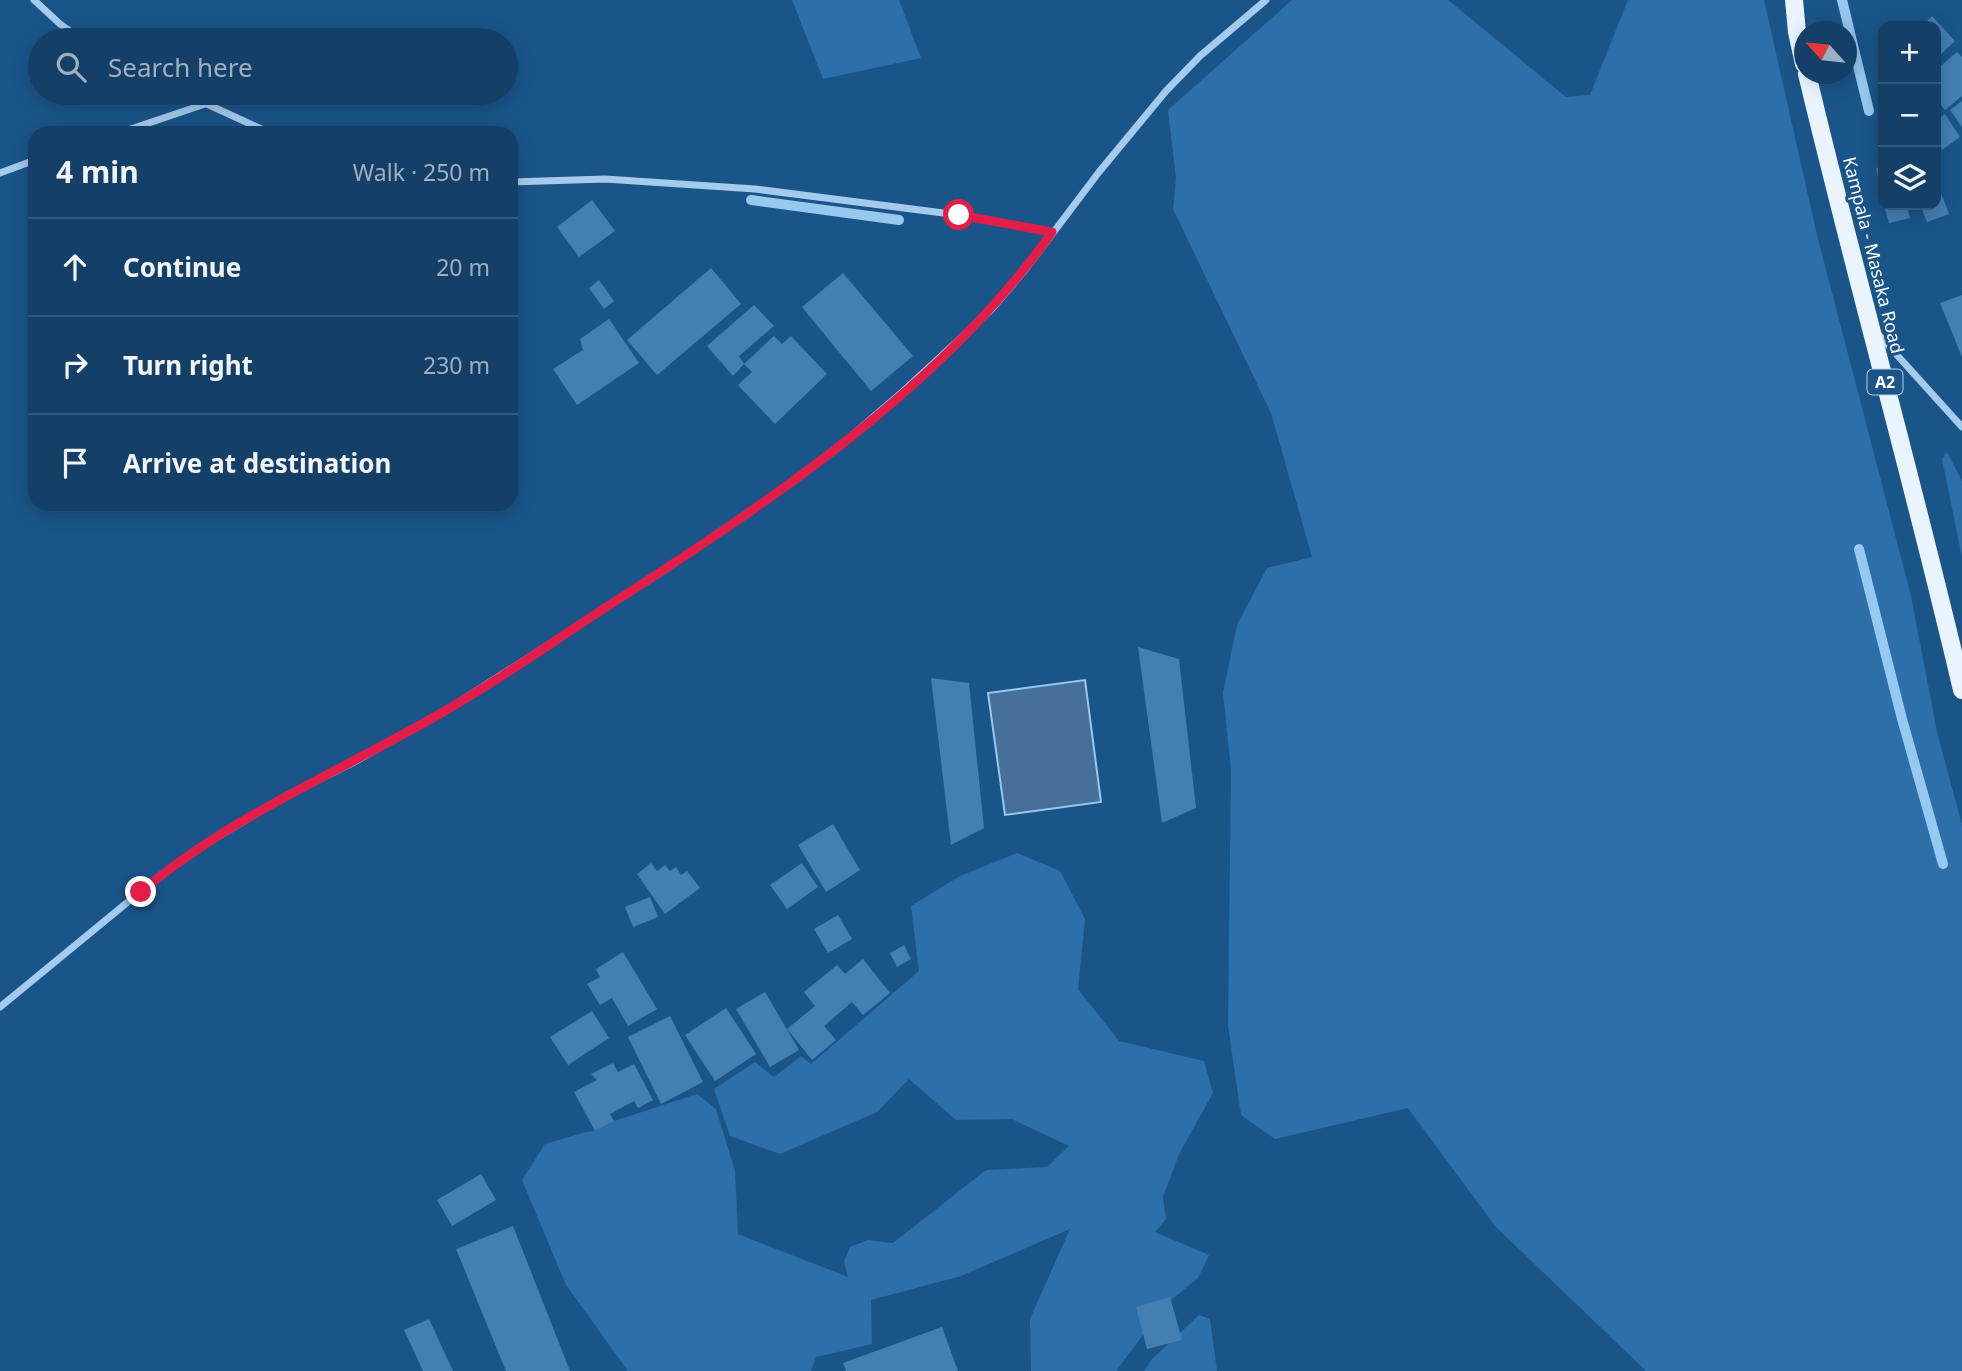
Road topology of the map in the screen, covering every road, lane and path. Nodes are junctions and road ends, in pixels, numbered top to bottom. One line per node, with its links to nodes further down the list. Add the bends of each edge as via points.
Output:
1 (34, 0): 5 (street)
2 (1266, 0): 14 (street, via 1166,90)
3 (1794, 0): 4 (main road)
4 (1796, 21)
5 (66, 28)
6 (1810, 84): 15 (main road, Kampala - Masaka Road / A2)
7 (202, 105): 9 (street)
8 (207, 105): 10 (street)
9 (140, 126)
10 (254, 126)
11 (28, 163): 12 (street)
12 (0, 173)
13 (518, 182): 14 (street, via 605,179 755,189)
14 (1052, 232): 18 (street, via 991,310 899,395 794,481 445,711 206,844 157,878)
15 (1870, 326): 16 (street); 17 (main road, Kampala - Masaka Road / A2)
16 (1962, 427)
17 (1962, 690)
18 (0, 1007)

